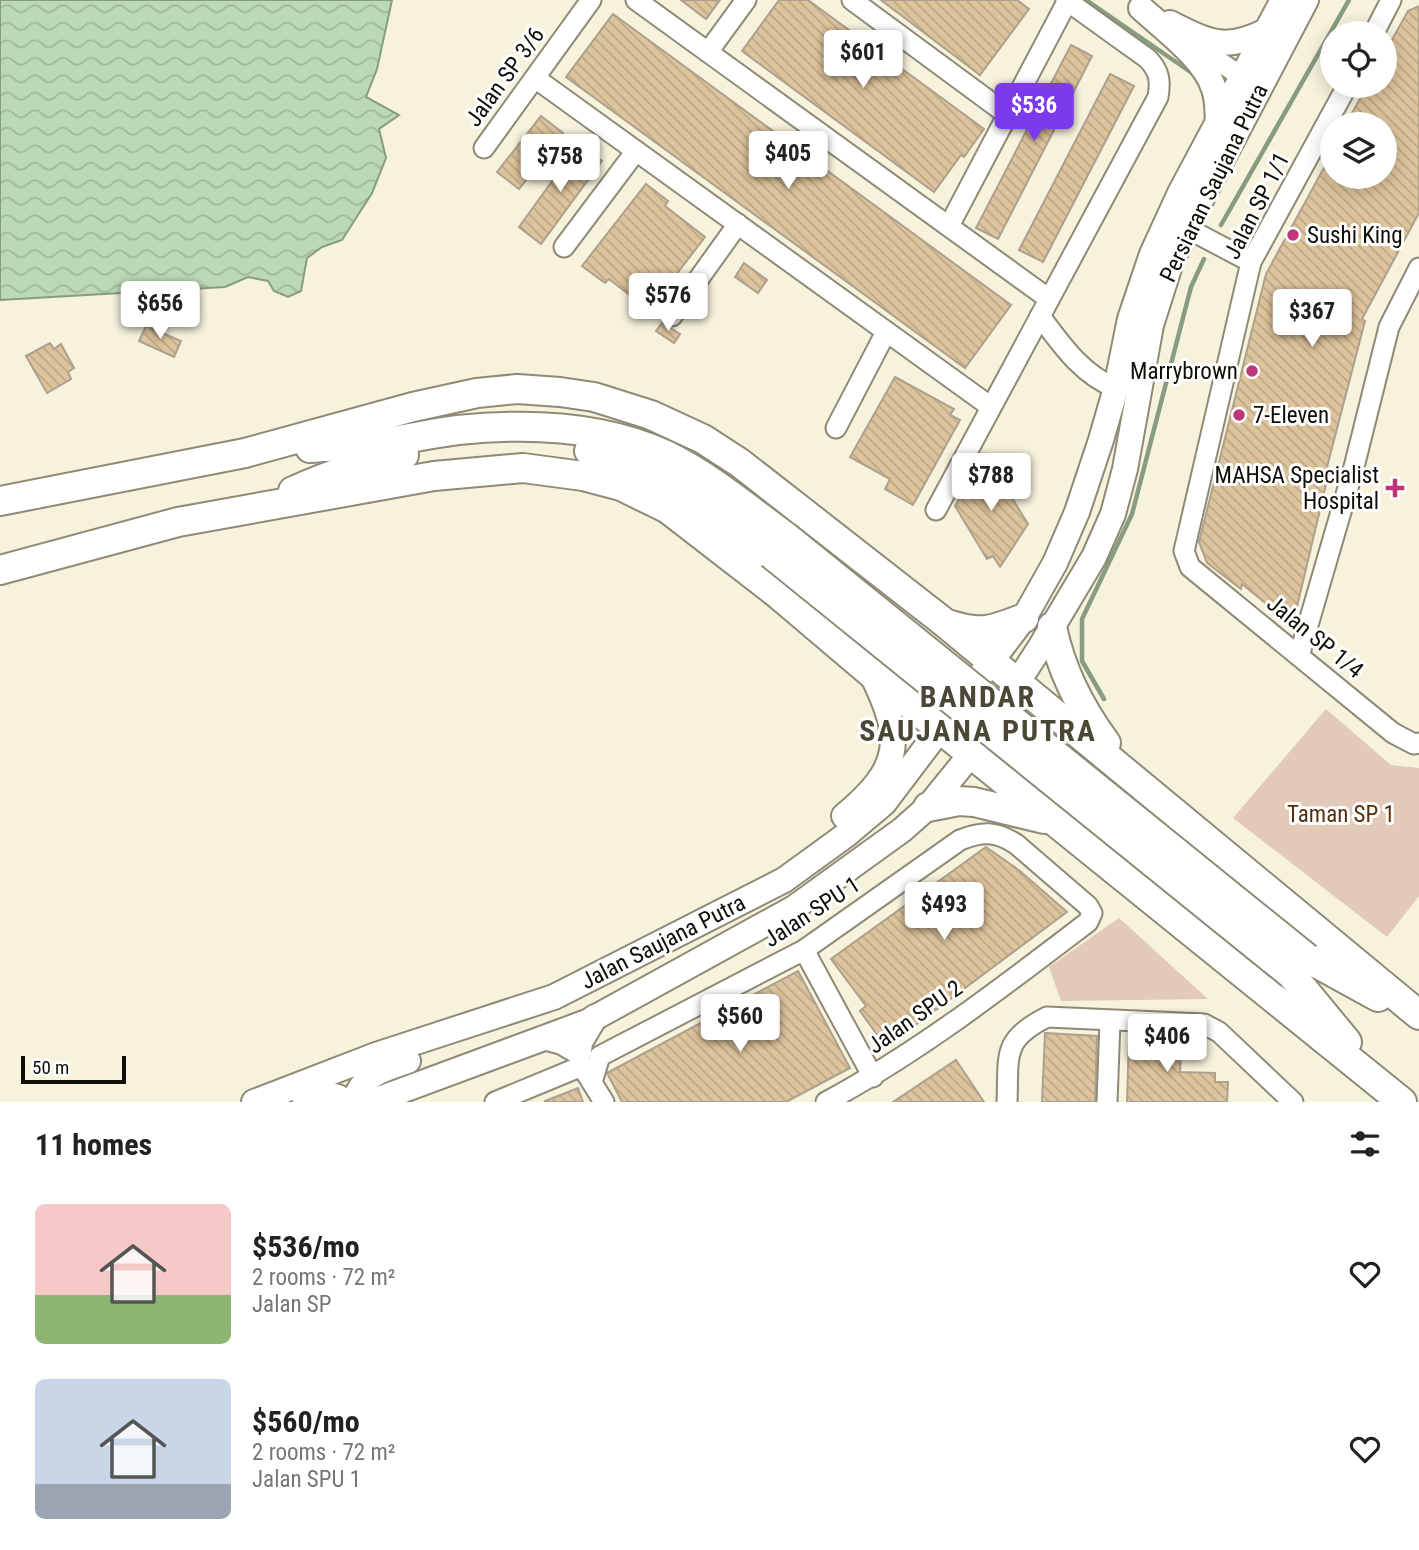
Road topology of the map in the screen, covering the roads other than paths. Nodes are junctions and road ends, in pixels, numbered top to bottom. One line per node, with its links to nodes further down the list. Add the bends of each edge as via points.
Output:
1 (591, 0): 14 (street, Jalan SP 3/6)
2 (636, 0): 12 (street)
3 (746, 0): 12 (street)
4 (852, 0): 16 (street)
5 (1067, 0): 16 (street); 26 (street, via 1147,58 1156,68 1160,88)
6 (1283, 0): 11 (main road, Persiaran Saujana Putra)
7 (1306, 0): 20 (main road, Persiaran Saujana Putra)
8 (1391, 0): 10 (street)
9 (1136, 4): 11 (main road, via 1211,42 1239,42); 13 (street); 17 (main road, via 1188,51 1209,78)
10 (1380, 21)
11 (1266, 31): 13 (main road, Persiaran Saujana Putra)
12 (708, 52): 22 (street)
13 (1242, 77): 17 (main road, Persiaran Saujana Putra)
14 (535, 78): 18 (street, Jalan SP 3/6); 19 (street)
15 (1340, 98): 24 (street, Jalan SP 1/1)
16 (1007, 115): 22 (street)
17 (1218, 122): 20 (main road, Persiaran Saujana Putra)
18 (484, 148)
19 (636, 151): 21 (street); 23 (street)
20 (1178, 223): 24 (street); 29 (main road, Persiaran Saujana Putra, via 1138,289); 41 (main road, Persiaran Saujana Putra, via 1151,325 1113,514 1094,557)
21 (738, 225): 27 (street); 28 (street)
22 (949, 226): 26 (street)
23 (565, 247)
24 (1251, 262): 37 (street, Jalan SP 1/1, via 1206,450 1184,551)
25 (1419, 268): 42 (street, via 1389,327)
26 (1045, 307): 29 (street, via 1073,359); 30 (street)
27 (672, 316)
28 (887, 332): 30 (street); 31 (street)
29 (1116, 388): 39 (main road, Persiaran Saujana Putra, via 1077,512)
30 (991, 407): 35 (street)
31 (836, 428)
32 (245, 453): 33 (highway); 36 (highway, via 383,443 456,430 528,426 578,430 666,455 716,486); 40 (highway, via 477,393 517,389 594,397 651,415 703,439)
33 (0, 500)
34 (251, 509): 36 (highway, via 334,473 383,459 521,440 617,458); 38 (highway, via 178,522); 44 (highway, via 489,470 523,468 621,486 668,509)
35 (936, 510)
36 (778, 545): 55 (highway, bridge)
37 (1186, 560): 42 (street, Jalan SP 1/4)
38 (0, 570)
39 (1024, 618): 40 (highway, via 985,632); 43 (main road, Persiaran Saujana Putra)
40 (945, 623): 43 (highway)
41 (1052, 626): 45 (main road, Persiaran Saujana Putra); 49 (highway, via 1065,675 1092,725)
42 (1299, 656): 47 (street, Jalan SP 1/4, via 1393,733)
43 (991, 660): 45 (highway); 46 (main road, Jalan Saujana Putra)
44 (871, 673): 46 (highway); 52 (main road, via 894,740 890,760 861,802 762,879)
45 (1018, 682): 48 (main road, Jalan Saujana Putra); 49 (highway)
46 (940, 728): 48 (highway); 52 (main road, Jalan Saujana Putra, via 884,803 784,880)
47 (1419, 743)
48 (971, 754): 50 (main road, Jalan Saujana Putra); 51 (highway)
49 (1130, 774): 58 (highway)
50 (928, 807): 51 (highway, via 974,802); 57 (main road, Jalan Saujana Putra, via 794,908)
51 (1057, 823): 63 (highway)
52 (749, 899): 56 (main road, Jalan Saujana Putra)
53 (1092, 914): 54 (street, Jalan SPU 1, via 1016,844 990,832 960,840); 62 (street, Jalan SPU 2, via 1088,922 1025,970)
54 (804, 950): 61 (street, Jalan SPU 1); 62 (street)
55 (1299, 966): 58 (highway); 63 (highway)
56 (554, 997): 64 (main road, Jalan Saujana Putra, via 376,1055); 67 (main road, via 526,1018 368,1078 359,1086)
57 (595, 1017): 60 (main road, Jalan Saujana Putra); 61 (main road, via 580,1042)
58 (1419, 1017)
59 (1110, 1021): 73 (street, via 1047,1017 1030,1025 1009,1048); 74 (street); 75 (street, via 1212,1027)
60 (540, 1040): 61 (main road, via 562,1042); 68 (main road, Jalan Saujana Putra); 69 (main road)
61 (587, 1062): 70 (street, Jalan SPU 1); 71 (street)
62 (873, 1077): 72 (street, Jalan SPU 2)
63 (1393, 1095)
64 (254, 1102)
65 (305, 1102): 66 (main road, via 331,1094)
66 (346, 1102)
67 (354, 1102)
68 (371, 1102)
69 (411, 1102)
70 (495, 1102)
71 (604, 1102)
72 (826, 1102)
73 (1007, 1102)
74 (1107, 1102)
75 (1293, 1102)

